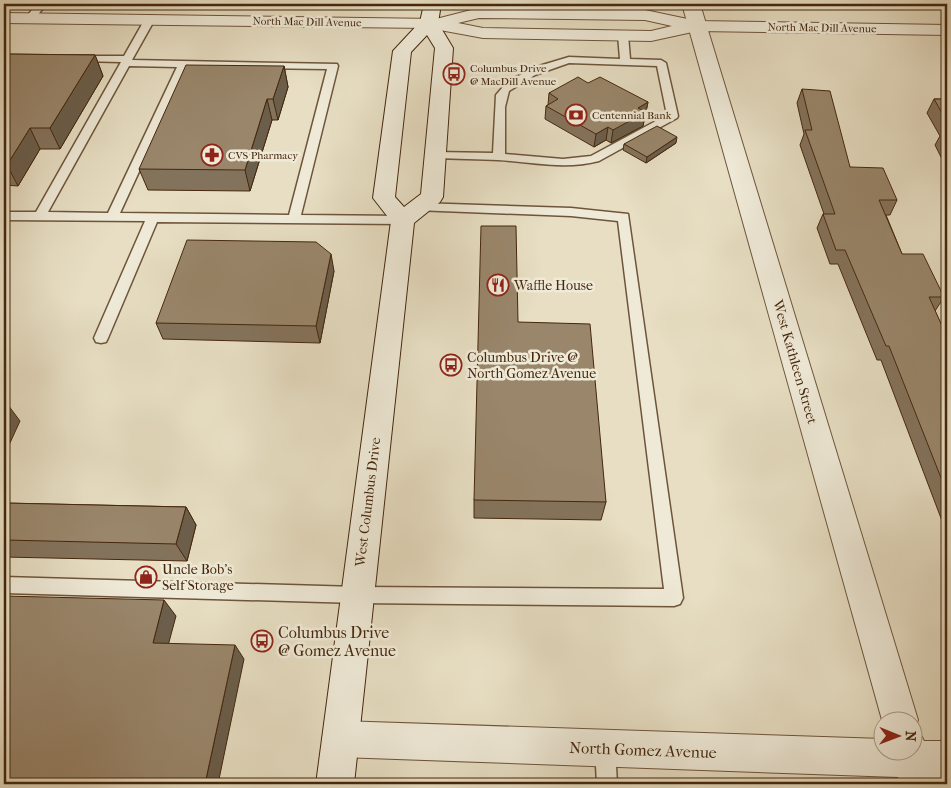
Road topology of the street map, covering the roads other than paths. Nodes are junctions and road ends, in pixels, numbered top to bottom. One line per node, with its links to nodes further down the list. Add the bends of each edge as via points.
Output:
1 (587, 9): 3 (street, North Mac Dill Avenue); 4 (street, North Mac Dill Avenue, via 644,15)
2 (36, 11): 5 (street, North Mac Dill Avenue); 6 (street, North Mac Dill Avenue)
3 (430, 14): 6 (street, North Mac Dill Avenue); 8 (street, North Mac Dill Avenue, via 483,33); 13 (street, West Columbus Drive, via 444,48); 15 (street, via 402,51 384,198)
4 (694, 15): 7 (street, North Mac Dill Avenue); 8 (street, North Mac Dill Avenue, via 651,36); 24 (street, West Kathleen Street)
5 (4, 18)
6 (150, 19): 11 (lane)
7 (947, 30)
8 (623, 35): 10 (lane)
9 (70, 58): 11 (lane)
10 (625, 60): 14 (lane, via 554,63 510,84 501,94); 14 (lane, via 662,63 673,116 595,159 563,163)
11 (126, 61): 12 (lane); 17 (lane)
12 (183, 64): 18 (lane); 20 (lane, via 333,66)
13 (436, 156): 14 (lane); 15 (street, West Columbus Drive, via 432,197)
14 (499, 157)
15 (411, 214): 20 (lane); 23 (street, West Columbus Drive); 23 (lane, via 571,212 624,217 674,598)
16 (4, 216): 17 (lane)
17 (40, 216): 18 (lane)
18 (112, 217): 19 (lane)
19 (153, 218): 20 (lane); 21 (lane)
20 (294, 219)
21 (101, 338)
22 (4, 585): 23 (lane)
23 (357, 595): 25 (street, West Columbus Drive)
24 (897, 710)
25 (340, 739): 26 (street, North Gomez Avenue); 29 (street, West Columbus Drive)
26 (605, 748): 28 (street, North Gomez Avenue); 30 (lane)
27 (947, 760): 28 (street, North Gomez Avenue)
28 (913, 765)
29 (334, 784)
30 (607, 784)

